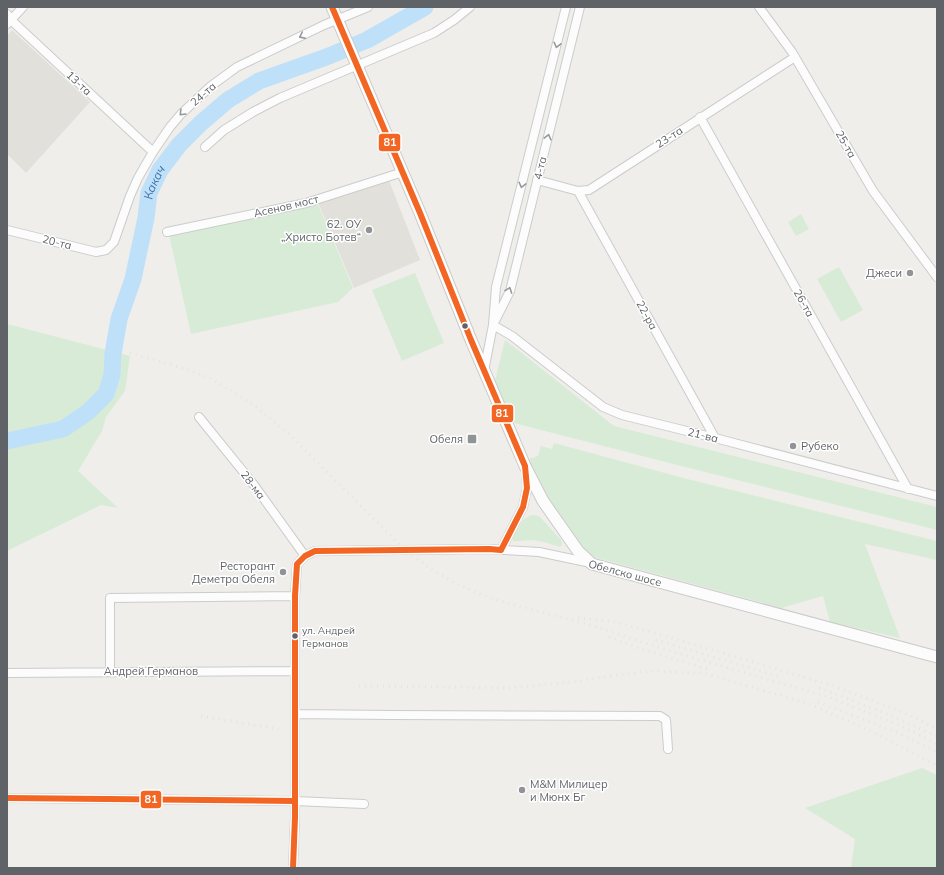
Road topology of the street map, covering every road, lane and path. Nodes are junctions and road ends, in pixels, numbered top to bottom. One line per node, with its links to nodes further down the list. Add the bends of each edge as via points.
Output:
1 (23, 7): 8 (street)
2 (332, 7): 9 (street)
3 (368, 7): 9 (street, 24-та)
4 (470, 7): 11 (street, via 434,33)
5 (566, 7): 22 (street, 4-та, one-way to 22, via 496,287)
6 (580, 7): 16 (street, 4-та, one-way to 6)
7 (759, 7): 10 (street, 25-та)
8 (8, 19): 14 (street, 13-та)
9 (340, 24): 11 (street); 14 (street, 24-та, one-way to 14, via 237,67 211,86 181,114)
10 (795, 57): 12 (street, 23-та); 21 (street, 25-та, via 873,191)
11 (355, 60): 13 (street, via 253,112 224,130); 15 (street)
12 (700, 117): 17 (street, 23-та, via 589,190); 27 (street, 26-та)
13 (205, 147)
14 (153, 152): 20 (street, 24-та, via 130,196 114,242)
15 (403, 172): 19 (street, Асенов мост, via 306,203); 23 (street)
16 (537, 180): 17 (street); 22 (street, 4-та, one-way to 16, via 510,291)
17 (578, 191): 25 (street, 22-ра)
18 (7, 230): 20 (street, 20-та, via 96,252)
19 (167, 232)
20 (106, 250)
21 (937, 277)
22 (493, 325): 23 (street, 4-та); 25 (street, 21-ва, via 512,336 612,411)
23 (484, 371): 26 (street)
24 (200, 416): 30 (street, 28-ма)
25 (716, 438): 27 (street, 21-ва)
26 (525, 466): 29 (street, via 527,488 523,507); 31 (street, via 543,501 578,551)
27 (908, 489): 28 (street, 21-ва)
28 (937, 496)
29 (501, 550): 30 (street, Обелско шосе, via 316,551); 31 (street, Обелско шосе, via 540,552)
30 (305, 556): 32 (street, via 297,564)
31 (592, 564): 33 (street, Обелско шосе)
32 (295, 596): 34 (street, via 110,598); 35 (street)
33 (937, 657)
34 (110, 671): 35 (street, Андрей Германов); 36 (street, Андрей Германов)
35 (295, 671): 37 (street)
36 (7, 673)
37 (295, 714): 38 (street, via 660,716 666,720); 40 (street)
38 (668, 749)
39 (7, 798): 40 (street)
40 (295, 801): 41 (street); 42 (street)
41 (364, 804)
42 (293, 868)

